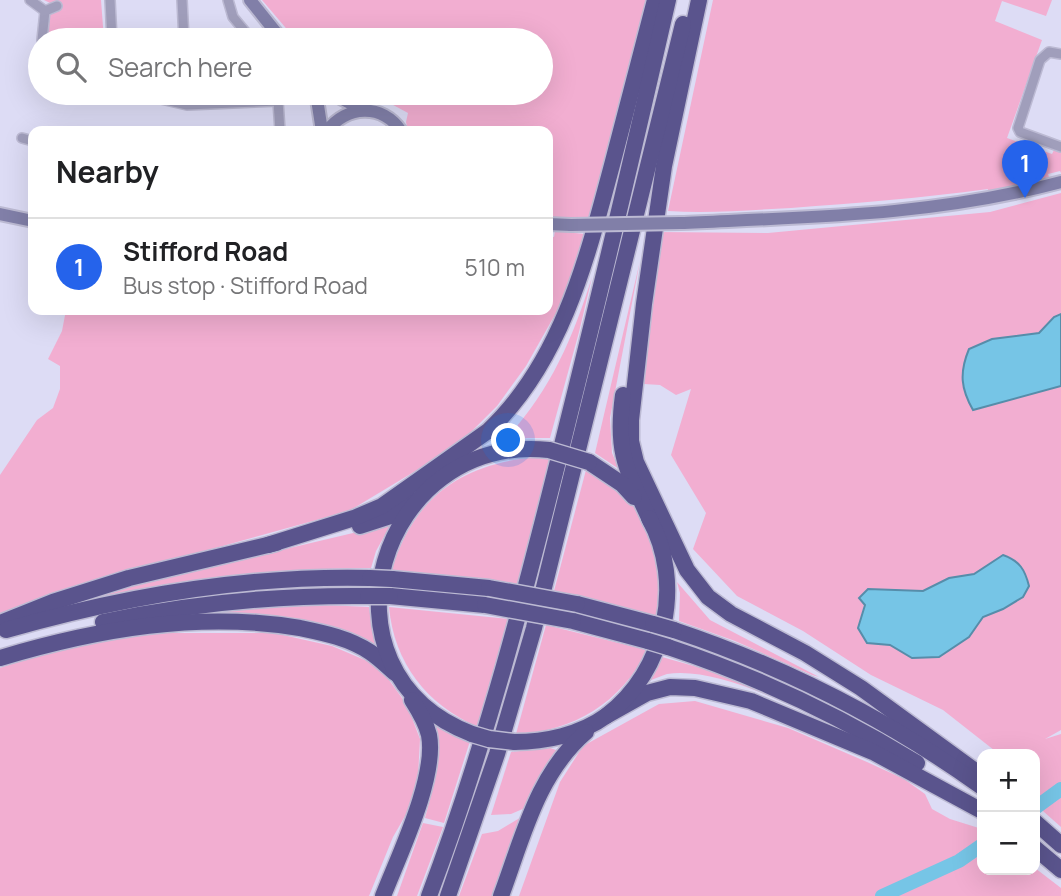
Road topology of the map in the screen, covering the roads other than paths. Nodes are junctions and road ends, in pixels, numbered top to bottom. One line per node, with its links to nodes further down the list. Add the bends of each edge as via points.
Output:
1 (110, 0): 14 (street)
2 (182, 0): 15 (street)
3 (228, 0): 16 (street)
4 (250, 0): 17 (main road)
5 (654, 0): 38 (highway, via 592,240 560,325 526,388 488,431 382,506)
6 (668, 0): 12 (highway)
7 (688, 0): 23 (highway)
8 (699, 0): 44 (highway, via 664,166 631,419 633,452 684,563 708,597)
9 (32, 1): 11 (street)
10 (57, 6): 11 (street)
11 (45, 11): 13 (street)
12 (663, 23): 35 (highway, via 598,239 558,348 518,414); 53 (highway, via 502,675)
13 (43, 28)
14 (111, 28)
15 (183, 28)
16 (242, 28)
17 (272, 28)
18 (1061, 54): 30 (street, via 1049,52 1040,60 1018,128)
19 (278, 105): 24 (street)
20 (318, 105): 25 (main road)
21 (354, 105): 22 (main road)
22 (363, 110): 26 (main road, via 345,115); 27 (main road, via 384,115)
23 (661, 117): 37 (highway, via 619,427 625,463); 54 (highway, via 547,579 508,718)
24 (280, 126)
25 (321, 126)
26 (331, 126)
27 (397, 126)
28 (22, 138): 29 (street)
29 (28, 140)
30 (1061, 147)
31 (1061, 181): 34 (main road, bridge, via 910,211)
32 (0, 214): 33 (main road)
33 (28, 220)
34 (553, 224)
35 (450, 472): 36 (highway); 37 (highway, bridge, via 494,453 549,450 589,462 622,484)
36 (417, 500): 38 (highway, via 383,519); 43 (highway, via 393,538 379,585 381,626)
37 (655, 529): 44 (highway, via 683,581 712,613); 45 (highway, via 668,584 660,641 632,690)
38 (268, 545): 39 (highway, via 129,578)
39 (0, 623)
40 (0, 632): 46 (highway, bridge, via 186,589 289,579 370,578 489,588 653,624 746,656 884,723)
41 (0, 651): 46 (highway, bridge, via 141,614 277,597 390,596 485,605 648,640 752,677)
42 (0, 658): 43 (highway, via 136,627 232,622 334,636 369,652)
43 (401, 680): 45 (highway, bridge, via 451,725 489,739 544,740 564,736); 52 (highway, via 428,730 429,768)
44 (875, 699): 46 (highway)
45 (603, 717): 46 (highway, via 646,693 686,687 751,701 900,766); 55 (highway, via 551,770)
46 (965, 780): 47 (highway)
47 (976, 807)
48 (1040, 826): 49 (highway)
49 (1061, 845)
50 (1040, 852): 51 (highway)
51 (1061, 870)
52 (383, 896)
53 (429, 896)
54 (448, 896)
55 (501, 896)

